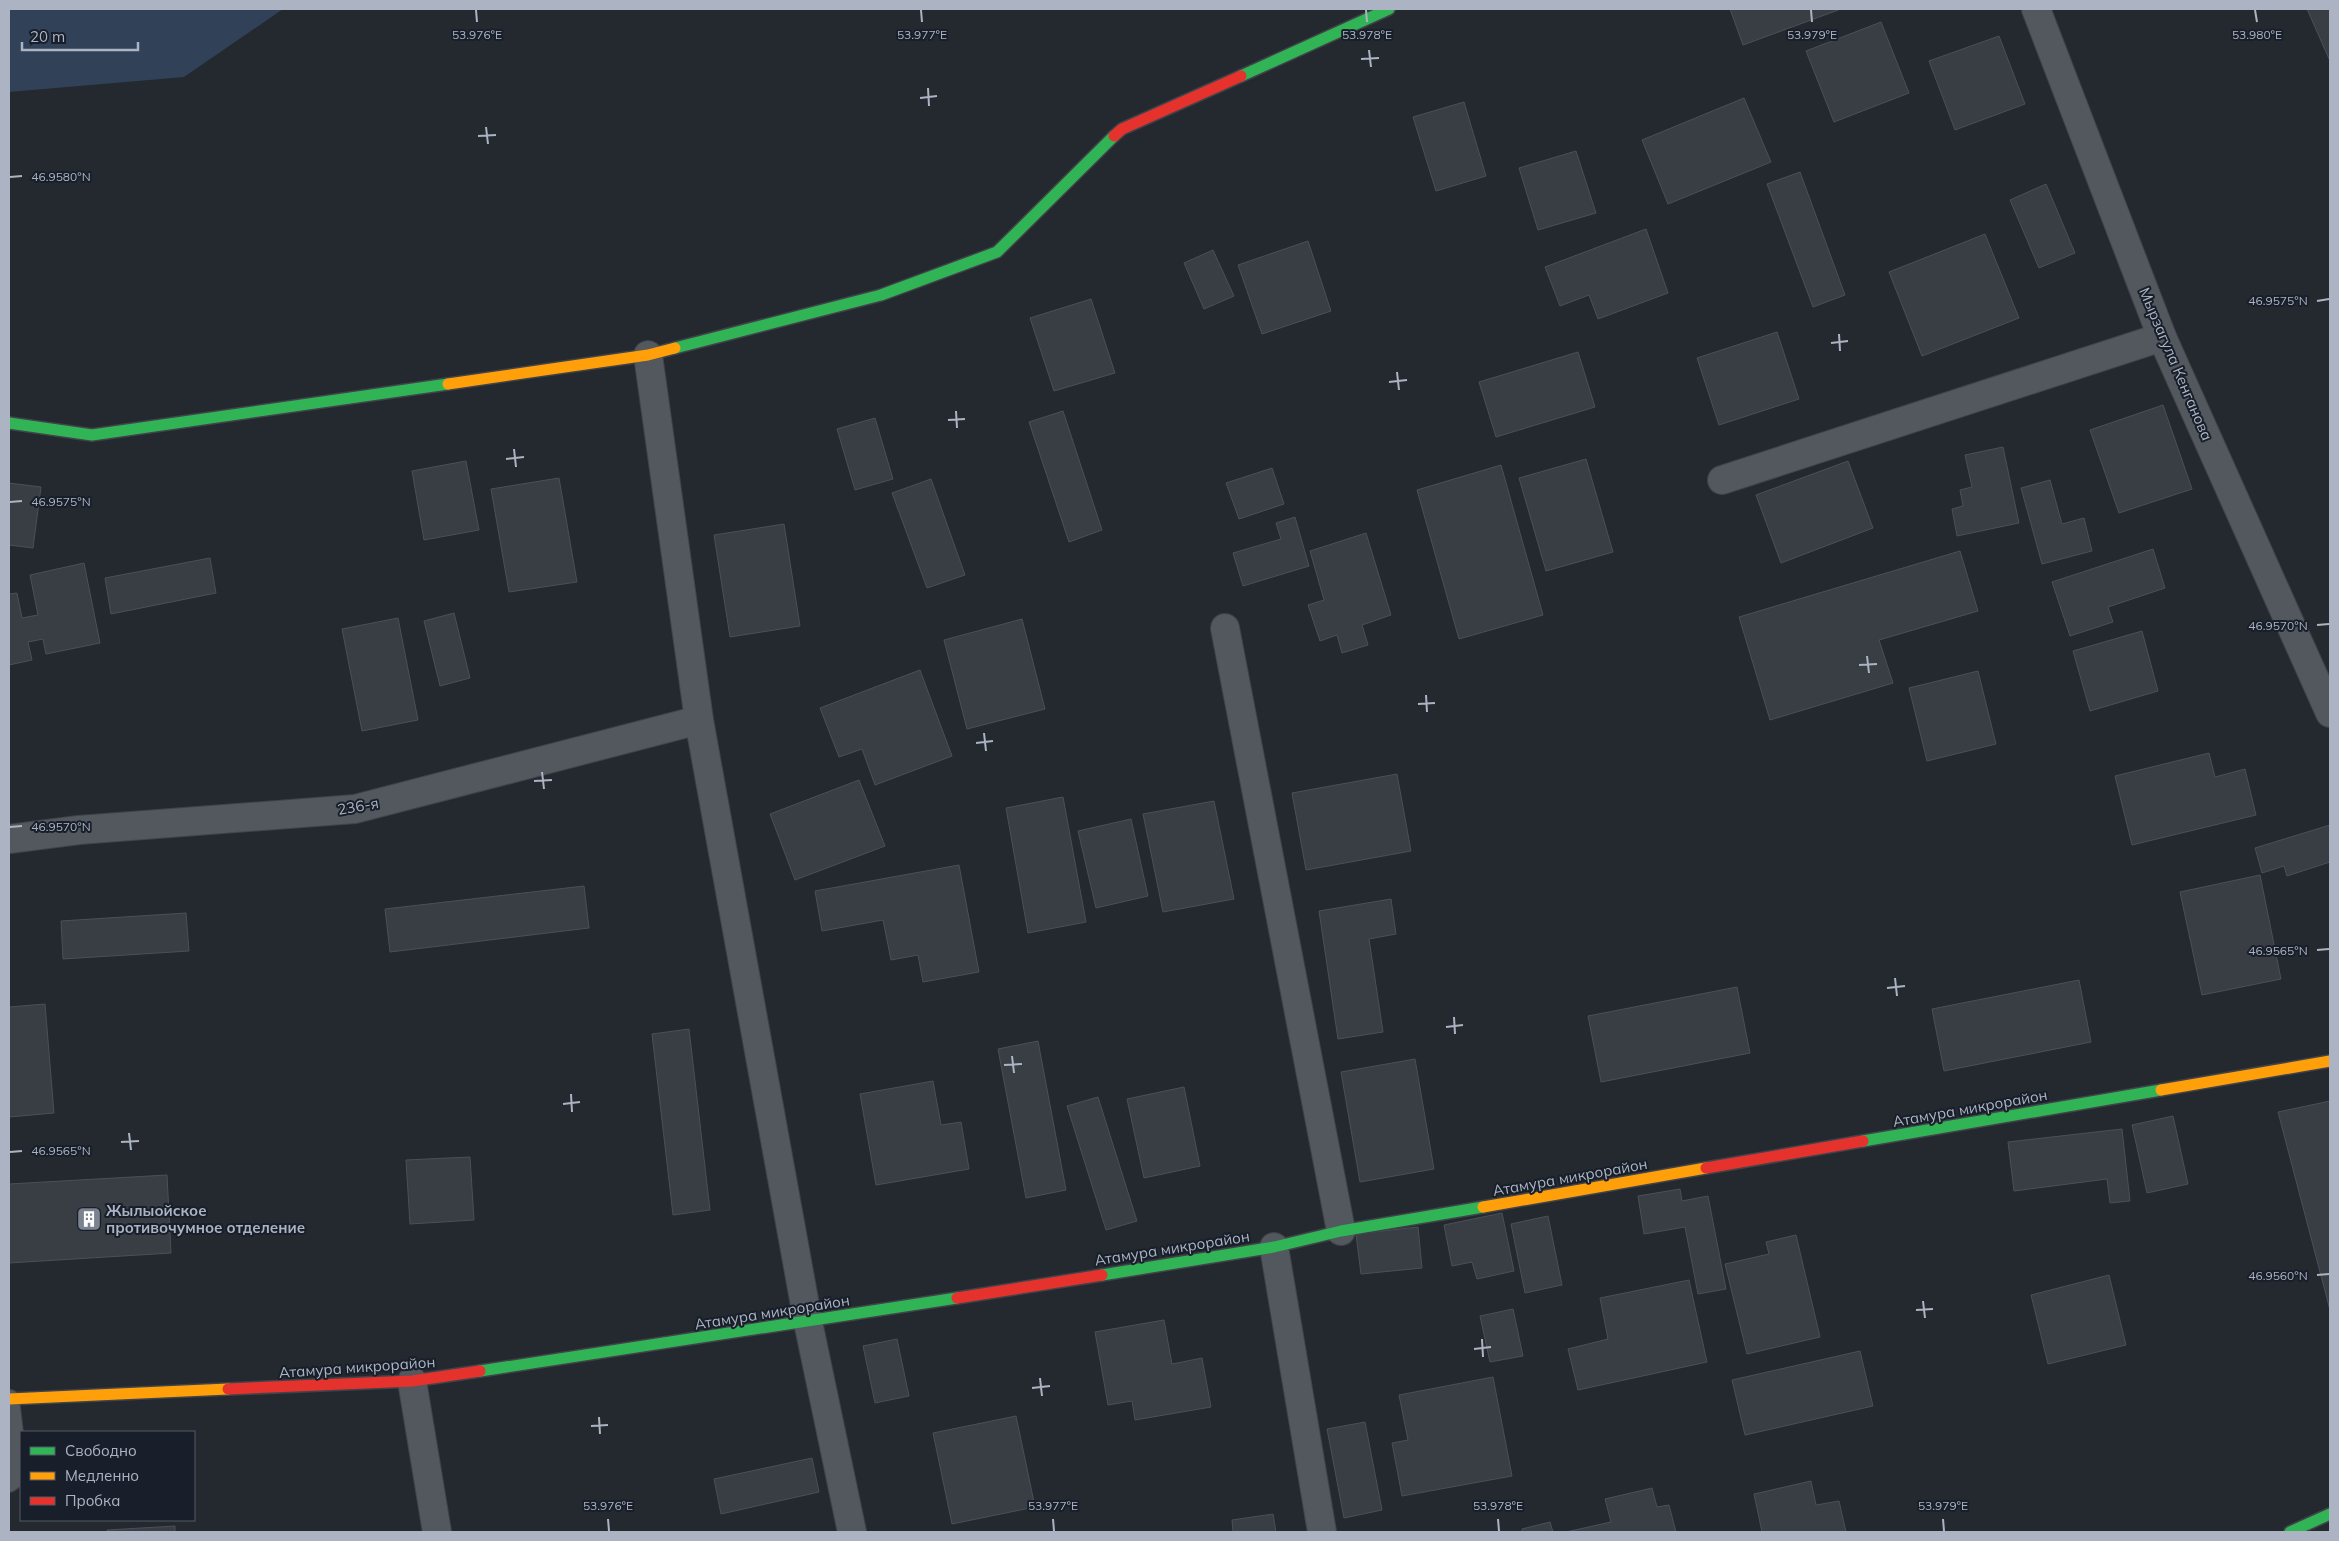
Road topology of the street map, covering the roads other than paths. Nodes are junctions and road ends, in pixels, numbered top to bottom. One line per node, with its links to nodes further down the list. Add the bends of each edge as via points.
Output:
1 (1389, 9): 4 (street, via 1122,129 997,252 881,296)
2 (2036, 9): 3 (street, Мырзагула Кенганова)
3 (2162, 338): 6 (street); 8 (street, Мырзагула Кенганова)
4 (648, 356): 5 (street, via 92,435); 9 (street)
5 (9, 423)
6 (1722, 480)
7 (1225, 628): 12 (street)
8 (2330, 713)
9 (699, 720): 10 (street, 236-я, via 355,809 79,830); 14 (street)
10 (9, 839)
11 (2330, 1061): 12 (street, Атамура микрорайон)
12 (1341, 1231): 13 (street, Атамура микрорайон)
13 (1274, 1247): 14 (street, Атамура микрорайон); 21 (street)
14 (808, 1322): 15 (street, Атамура микрорайон); 20 (street)
15 (412, 1381): 16 (street, Атамура микрорайон); 19 (street)
16 (10, 1399): 17 (lane, via 19,1476)
17 (9, 1483)
18 (2330, 1514): 22 (street)
19 (437, 1532)
20 (852, 1532)
21 (1322, 1532)
22 (2290, 1532)

